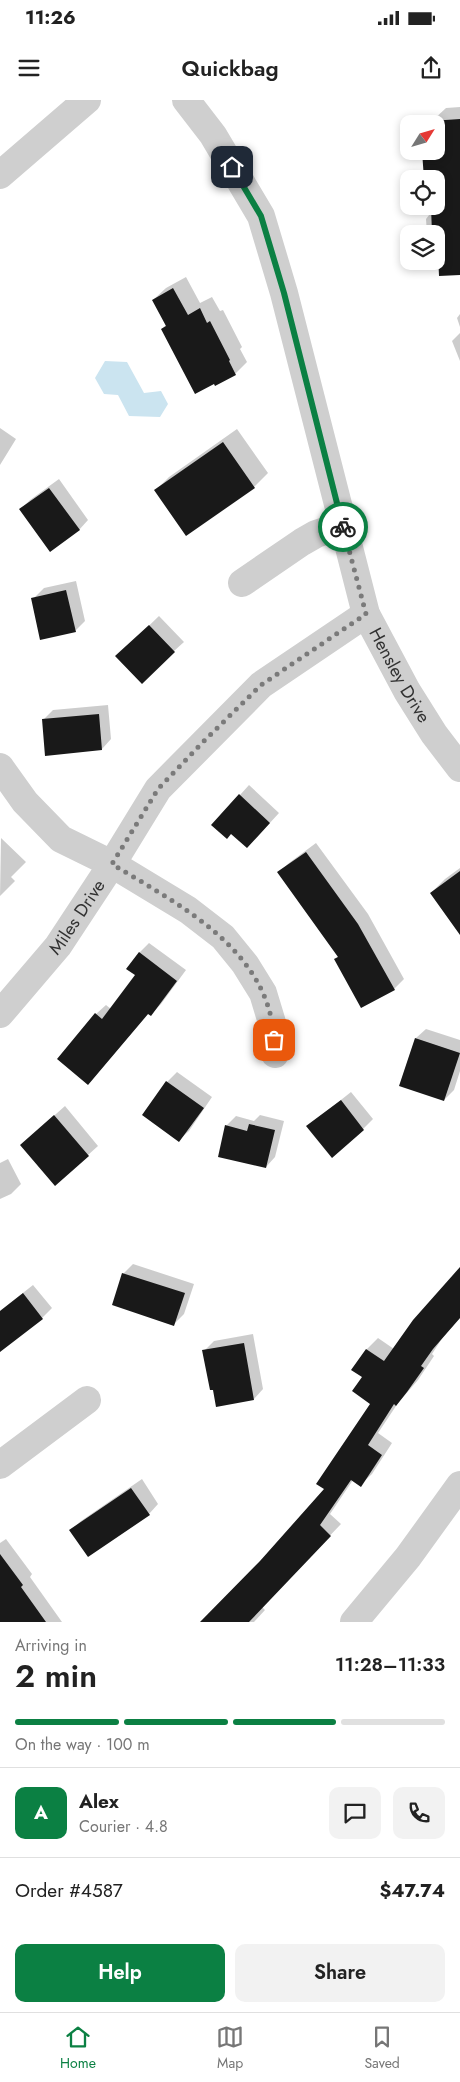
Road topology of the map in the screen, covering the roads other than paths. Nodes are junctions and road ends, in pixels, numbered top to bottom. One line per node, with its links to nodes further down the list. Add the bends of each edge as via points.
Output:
1 (87, 100): 3 (street)
2 (186, 100): 4 (street, Hensley Drive, via 213,135 261,216)
3 (0, 175)
4 (343, 525): 5 (street, via 302,542); 6 (street, Hensley Drive)
5 (242, 583)
6 (366, 614): 8 (street, Hensley Drive, via 407,691); 9 (street, Miles Drive, via 261,685 203,742 158,789)
7 (0, 767): 9 (street, via 25,802 61,838)
8 (460, 768)
9 (112, 864): 10 (street, Miles Drive, via 58,946); 11 (street, via 188,910 223,938 245,964 263,994 273,1026)
10 (0, 1014)
11 (275, 1054)
12 (87, 1400): 13 (street)
13 (0, 1465)
14 (460, 1485): 15 (street, via 408,1557)
15 (354, 1622)

